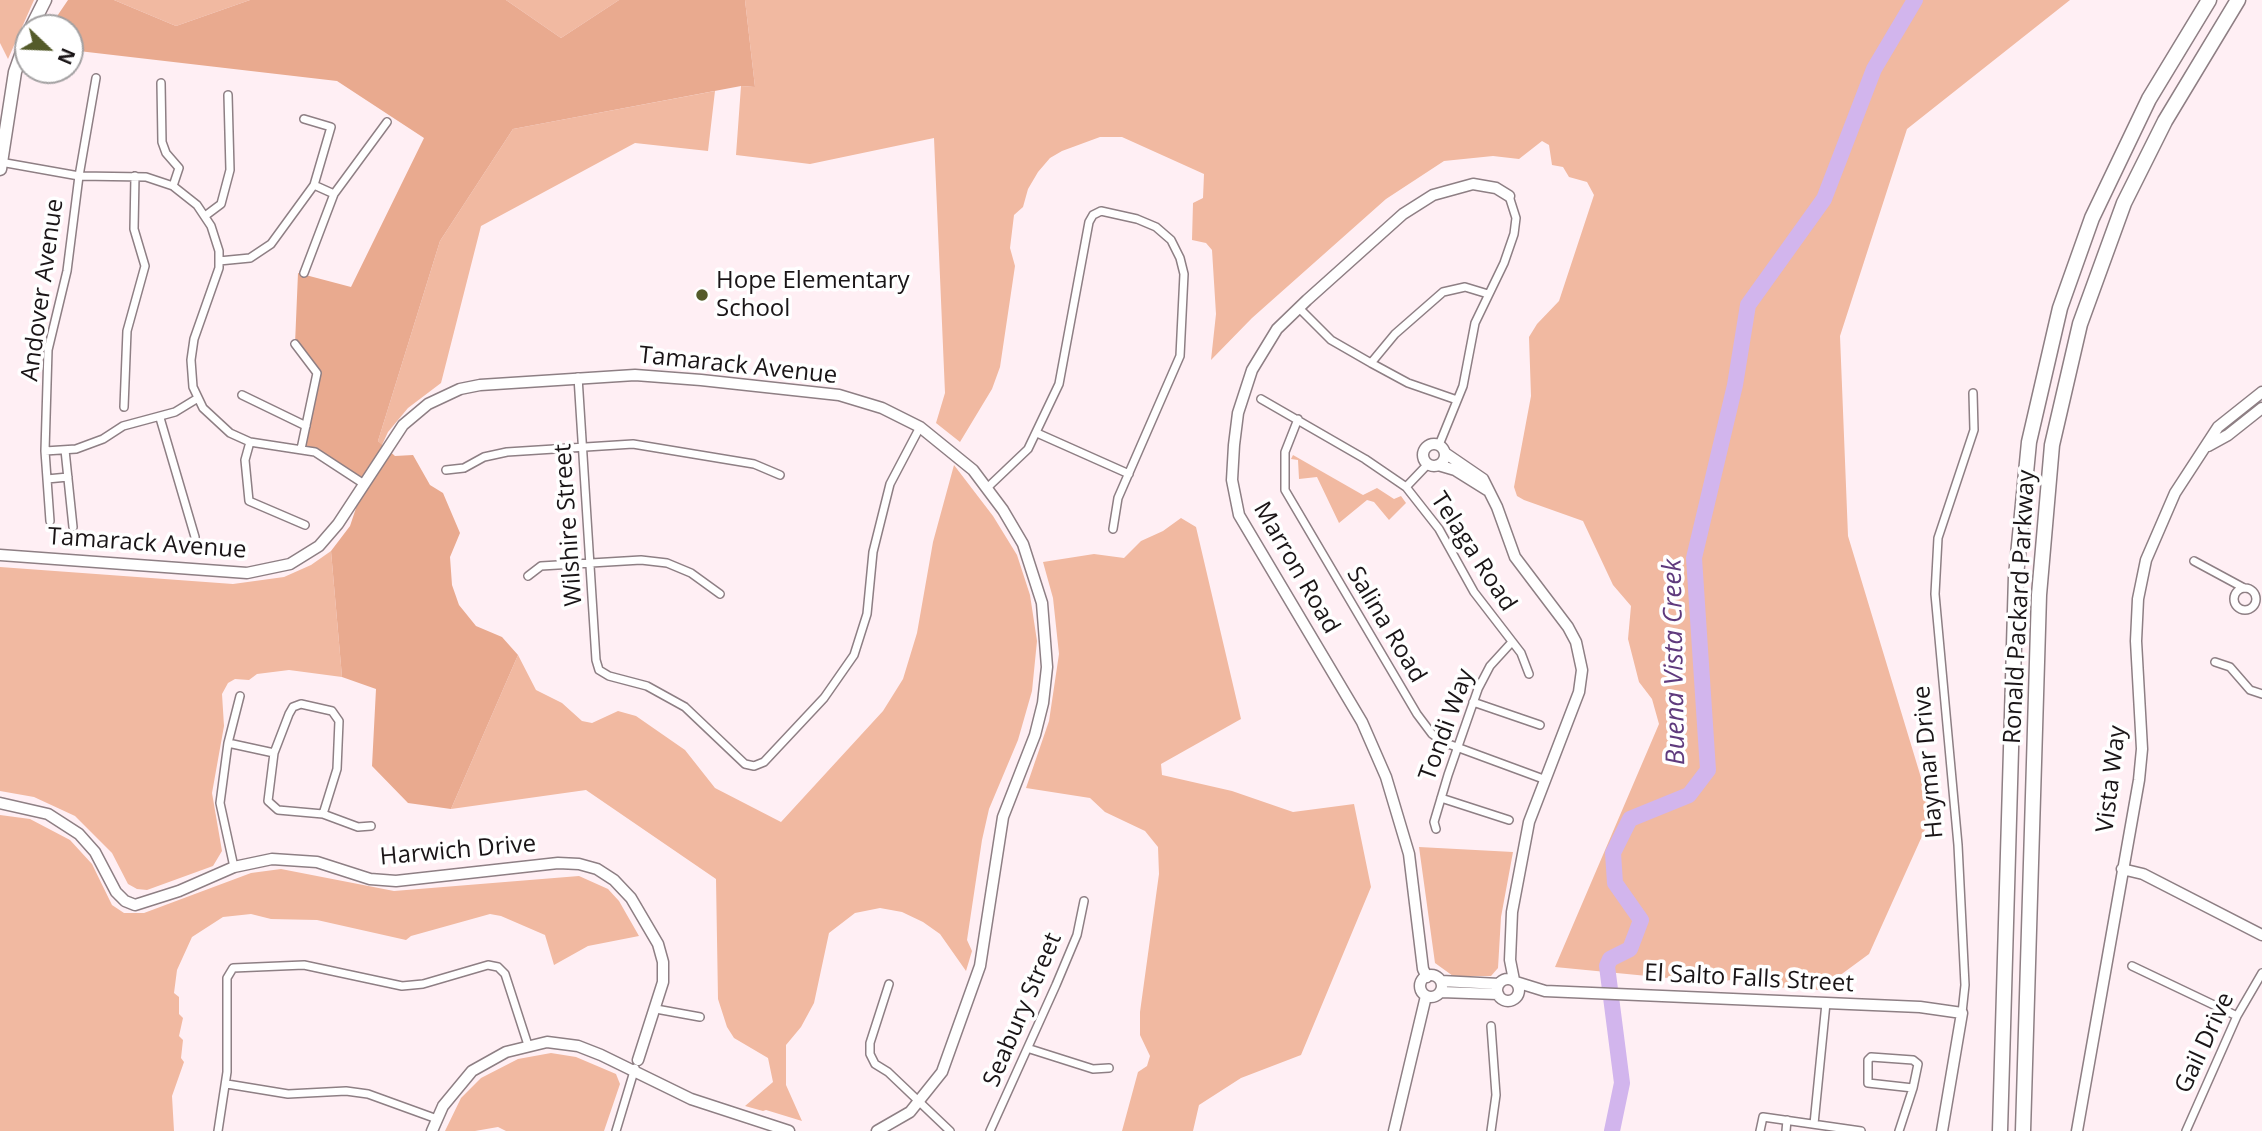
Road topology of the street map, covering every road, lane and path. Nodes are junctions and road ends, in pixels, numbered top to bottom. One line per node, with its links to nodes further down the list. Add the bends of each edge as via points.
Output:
1 (2209, 0): 128 (highway, Ronald Packard Parkway, via 2149,99 2092,218 2060,308 2029,442 2017,576)
2 (2238, 0): 129 (highway, Ronald Packard Parkway, via 2165,121 2124,203 2080,324 2052,445 2039,595)
3 (14, 78): 9 (main road)
4 (96, 78): 10 (street, Andover Avenue)
5 (161, 83): 13 (street, via 162,142 179,168)
6 (228, 95): 16 (street, via 230,170 222,204)
7 (304, 119): 12 (street, via 331,127)
8 (387, 122): 14 (street)
9 (0, 165): 10 (street)
10 (79, 176): 11 (street); 43 (street, Andover Avenue, via 67,271 48,350)
11 (135, 176): 13 (street); 30 (street, via 134,229 145,266 127,331)
12 (314, 185): 14 (street); 17 (street, via 271,244 250,258)
13 (173, 186): 16 (street)
14 (334, 194): 18 (street)
15 (1509, 196): 19 (street, via 1516,218 1514,234); 20 (street, Marron Road, via 1473,184 1433,195 1403,214)
16 (205, 216): 17 (street)
17 (219, 261): 27 (street, via 191,360)
18 (304, 272)
19 (1488, 294): 22 (street, via 1465,287 1443,292 1395,334); 29 (street, via 1475,323)
20 (1299, 308): 22 (street, via 1332,340); 90 (street, Marron Road, via 1265,345 1244,389 1234,445 1234,500 1376,752 1409,854)
21 (295, 344): 34 (street, via 317,373)
22 (1371, 363): 29 (street, via 1408,383)
23 (578, 377): 35 (street, Tamarack Avenue, via 661,376 814,392 883,408); 39 (street, Wilshire Street); 50 (street, Tamarack Avenue, via 480,385 438,399 403,425)
24 (2262, 392): 38 (street, Vista Way, via 2218,427)
25 (1973, 393): 99 (street, Haymar Drive, via 1974,430 1938,538 1935,594 1961,895)
26 (242, 395): 34 (street)
27 (198, 398): 32 (street); 37 (street, via 213,420)
28 (1261, 399): 33 (street, Telaga Road)
29 (1457, 400): 41 (street)
30 (124, 407)
31 (2262, 408): 38 (street, Vista Way)
32 (160, 418): 42 (street, via 139,420 103,439); 58 (street)
33 (1298, 419): 51 (street, Telaga Road); 75 (street, Salina Road, via 1284,453 1286,490 1417,715 1432,734)
34 (306, 426): 40 (street)
35 (920, 427): 52 (street, Tamarack Avenue, via 946,445); 61 (street, Wilshire Street, via 890,484 873,552 867,614 854,655 824,698 764,762 745,764 685,707 647,686 599,670)
36 (1037, 433): 46 (street); 46 (street, via 1059,384 1093,215 1112,212 1156,228 1171,240 1184,274 1180,356); 52 (street, via 1015,463)
37 (250, 442): 40 (street); 55 (street, via 244,460 249,501)
38 (2208, 446): 85 (street, Vista Way, via 2175,493 2146,560 2136,641 2142,749)
39 (583, 448): 45 (street, via 507,452); 47 (street, via 651,446 754,464); 61 (street, Wilshire Street)
40 (301, 449): 50 (street, via 315,452)
41 (1442, 449): 44 (street); 44 (street, via 1430,444 1424,449 1423,456); 53 (street, via 1477,474)
42 (65, 450): 43 (street); 48 (street)
43 (45, 451): 49 (street, Andover Avenue)
44 (1433, 464): 51 (street); 53 (street)
45 (446, 470)
46 (1129, 474): 57 (street, via 1118,498)
47 (780, 475)
48 (68, 477): 49 (street); 56 (street)
49 (47, 479): 54 (street, Andover Avenue)
50 (364, 484): 59 (street, Tamarack Avenue, via 319,546 275,569 247,573)
51 (1406, 487): 67 (street, Telaga Road, via 1440,529 1474,592)
52 (987, 488): 110 (street, Tamarack Avenue, via 1023,544 1034,572 1047,634 1047,667 1035,734 1003,817 980,966 942,1072)
53 (1487, 489): 77 (street, via 1515,557 1568,627 1579,654 1579,692)
54 (50, 521)
55 (304, 525)
56 (73, 527)
57 (1113, 529)
58 (195, 537)
59 (0, 555)
60 (2194, 561): 63 (street)
61 (591, 563): 62 (street, via 541,566); 64 (street, via 667,563)
62 (528, 576)
63 (2244, 588): 65 (street, via 2256,596); 65 (street, via 2235,593 2234,601 2240,610)
64 (720, 594)
65 (2251, 609): 66 (street)
66 (2262, 612)
67 (1511, 643): 69 (street, Telaga Road); 72 (street, Tondi Way, via 1490,666)
68 (2215, 662): 70 (street, via 2230,667 2250,690)
69 (1529, 674)
70 (2262, 694)
71 (240, 696): 74 (street)
72 (1473, 702): 73 (street); 75 (street, Tondi Way)
73 (1541, 726)
74 (228, 743): 76 (street); 84 (street, via 220,803)
75 (1456, 748): 77 (street, Salina Road); 78 (street, Tondi Way)
76 (274, 753): 80 (street, via 268,801 272,807); 80 (street, via 293,707 301,704 337,715 337,769)
77 (1546, 780): 92 (street, via 1529,822 1512,912)
78 (1441, 798): 81 (street); 83 (street, Tondi Way)
79 (0, 803): 84 (street, Harwich Drive, via 48,814 79,834 95,852 116,892 135,905)
80 (323, 814): 82 (street, via 358,827)
81 (1509, 820)
82 (371, 826)
83 (1436, 828)
84 (234, 867): 98 (street, Harwich Drive, via 296,859 370,879 396,881 558,863 597,869 631,898 658,944 663,982)
85 (2122, 869): 87 (street, via 2143,874); 130 (street, Vista Way)
86 (1084, 901): 104 (street, Seabury Street, via 1077,935)
87 (2262, 935)
88 (2133, 966): 100 (street)
89 (2262, 973): 100 (street, Gail Drive)
90 (1427, 977): 93 (street, via 1435,976); 95 (street, via 1420,988)
91 (889, 984): 110 (street, via 870,1054 875,1064)
92 (1506, 984): 93 (street, El Salto Falls Street); 94 (street, El Salto Falls Street); 96 (street); 96 (street, via 1508,1001)
93 (1441, 986): 95 (street, via 1436,996)
94 (1539, 991): 96 (street, El Salto Falls Street); 97 (street, El Salto Falls Street)
95 (1426, 996): 121 (street)
96 (1517, 996)
97 (1826, 1003): 99 (street, El Salto Falls Street); 113 (street)
98 (656, 1009): 101 (street); 105 (street, Harwich Drive)
99 (1962, 1013): 127 (street, Haymar Drive)
100 (2237, 1016): 131 (street, Gail Drive)
101 (700, 1017)
102 (1491, 1026): 122 (street)
103 (528, 1045): 107 (street, via 578,1046); 108 (street, via 505,974 498,967 488,965 402,986 304,965 244,966 233,968 227,978); 111 (street, via 472,1071 457,1085)
104 (1030, 1049): 106 (street, via 1093,1069); 120 (street, Seabury Street)
105 (638, 1060): 107 (street, Harwich Drive)
106 (1110, 1068)
107 (634, 1072): 116 (street, Harwich Drive); 117 (street, via 691,1099)
108 (227, 1084): 111 (street, via 288,1094 368,1094); 114 (street)
109 (1913, 1088): 109 (street, via 1918,1064 1913,1060 1871,1056 1868,1060 1868,1083); 126 (street)
110 (921, 1102): 118 (street, Tamarack Avenue); 119 (street)
111 (436, 1119): 115 (street)
112 (1787, 1120): 113 (street); 123 (street, via 1763,1117); 124 (street)
113 (1814, 1124): 125 (street)
114 (218, 1131)
115 (432, 1131)
116 (616, 1131)
117 (789, 1131)
118 (877, 1131)
119 (950, 1131)
120 (990, 1131)
121 (1394, 1131)
122 (1491, 1131)
123 (1760, 1131)
124 (1786, 1131)
125 (1861, 1131)
126 (1899, 1131)
127 (1942, 1131)
128 (2000, 1131)
129 (2023, 1131)
130 (2077, 1131)
131 (2186, 1131)

